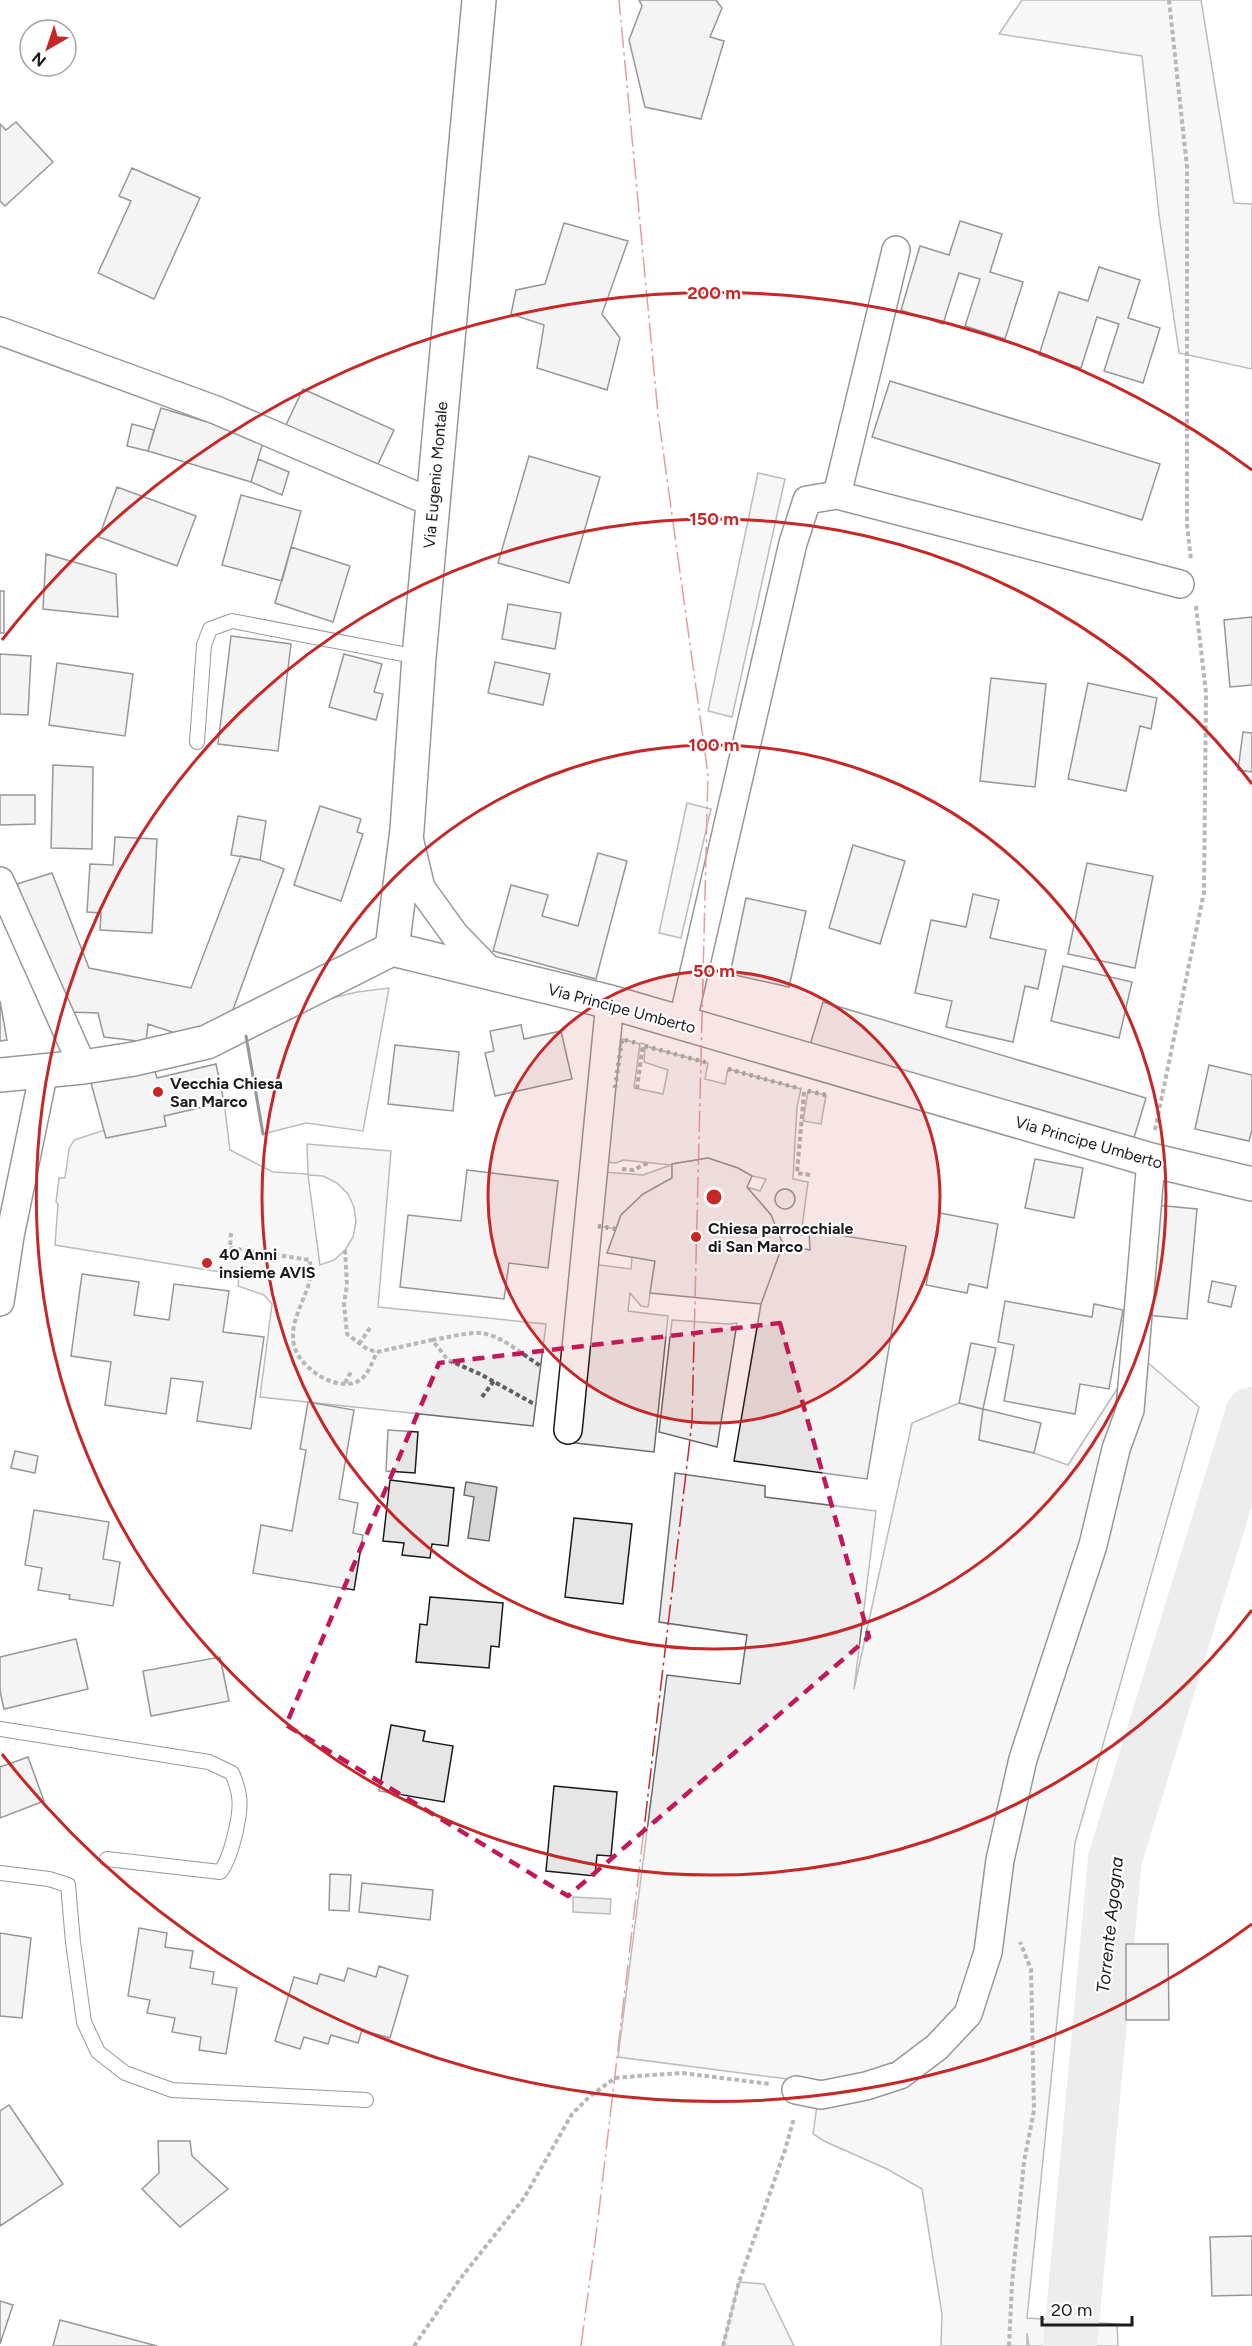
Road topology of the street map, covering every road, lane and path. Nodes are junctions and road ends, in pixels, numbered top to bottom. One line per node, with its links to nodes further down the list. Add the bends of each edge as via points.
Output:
1 (479, 0): 5 (street, Via Eugenio Montale)
2 (897, 250): 4 (street)
3 (0, 332): 5 (street, via 216,410)
4 (837, 495): 6 (street); 14 (street, via 807,500 793,543)
5 (433, 503): 7 (street, Via Eugenio Montale)
6 (1180, 584)
7 (419, 657): 8 (lane, via 232,621 210,629 204,645); 9 (street, Via Eugenio Montale)
8 (197, 742)
9 (407, 830): 11 (street, Via Eugenio Montale); 12 (street, via 421,888 455,935)
10 (0, 881): 16 (street)
11 (392, 949): 12 (street, Via Principe Umberto); 16 (street, via 207,1042)
12 (493, 974): 13 (street, Via Principe Umberto)
13 (610, 1002): 14 (street, Via Principe Umberto); 37 (street)
14 (682, 1024): 21 (street, Via Principe Umberto)
15 (644, 1039): 20 (path)
16 (83, 1067): 17 (street)
17 (44, 1071): 18 (street); 26 (street)
18 (0, 1075)
19 (805, 1083): 22 (path, via 796,1173)
20 (637, 1089)
21 (1151, 1160): 23 (street, Via Principe Umberto); 42 (street, via 1130,1410 1116,1449 1093,1545 1023,1759 1000,1860 988,1952 968,2014 937,2047 900,2075 821,2095)
22 (810, 1175)
23 (1252, 1184)
24 (231, 1233): 34 (path, via 230,1248 310,1260 311,1274 299,1307 293,1345 316,1374 330,1382)
25 (345, 1250): 29 (path, via 347,1334)
26 (0, 1302)
27 (370, 1328): 29 (path)
28 (432, 1340): 30 (path); 31 (path, via 476,1332 489,1335); 33 (path, via 448,1360)
29 (359, 1344): 30 (path)
30 (377, 1352): 34 (path, via 363,1377)
31 (541, 1366)
32 (351, 1372): 34 (path)
33 (494, 1381): 35 (path); 36 (path)
34 (345, 1383)
35 (482, 1397)
36 (536, 1405)
37 (568, 1430)
38 (0, 1729): 39 (lane, via 209,1762 232,1773 240,1797 233,1844 220,1872)
39 (107, 1858)
40 (0, 1873): 43 (lane, via 49,1879 68,1886 84,2022 98,2052 125,2073 172,2090)
41 (1018, 1939): 46 (path, via 1031,1969 1034,2110 1024,2162)
42 (796, 2090): 44 (path, via 763,2082 682,2073 615,2078 572,2114 524,2198 460,2279); 45 (path, via 798,2101 785,2150 739,2282)
43 (366, 2100)
44 (414, 2346)
45 (723, 2346)
46 (1009, 2346)

